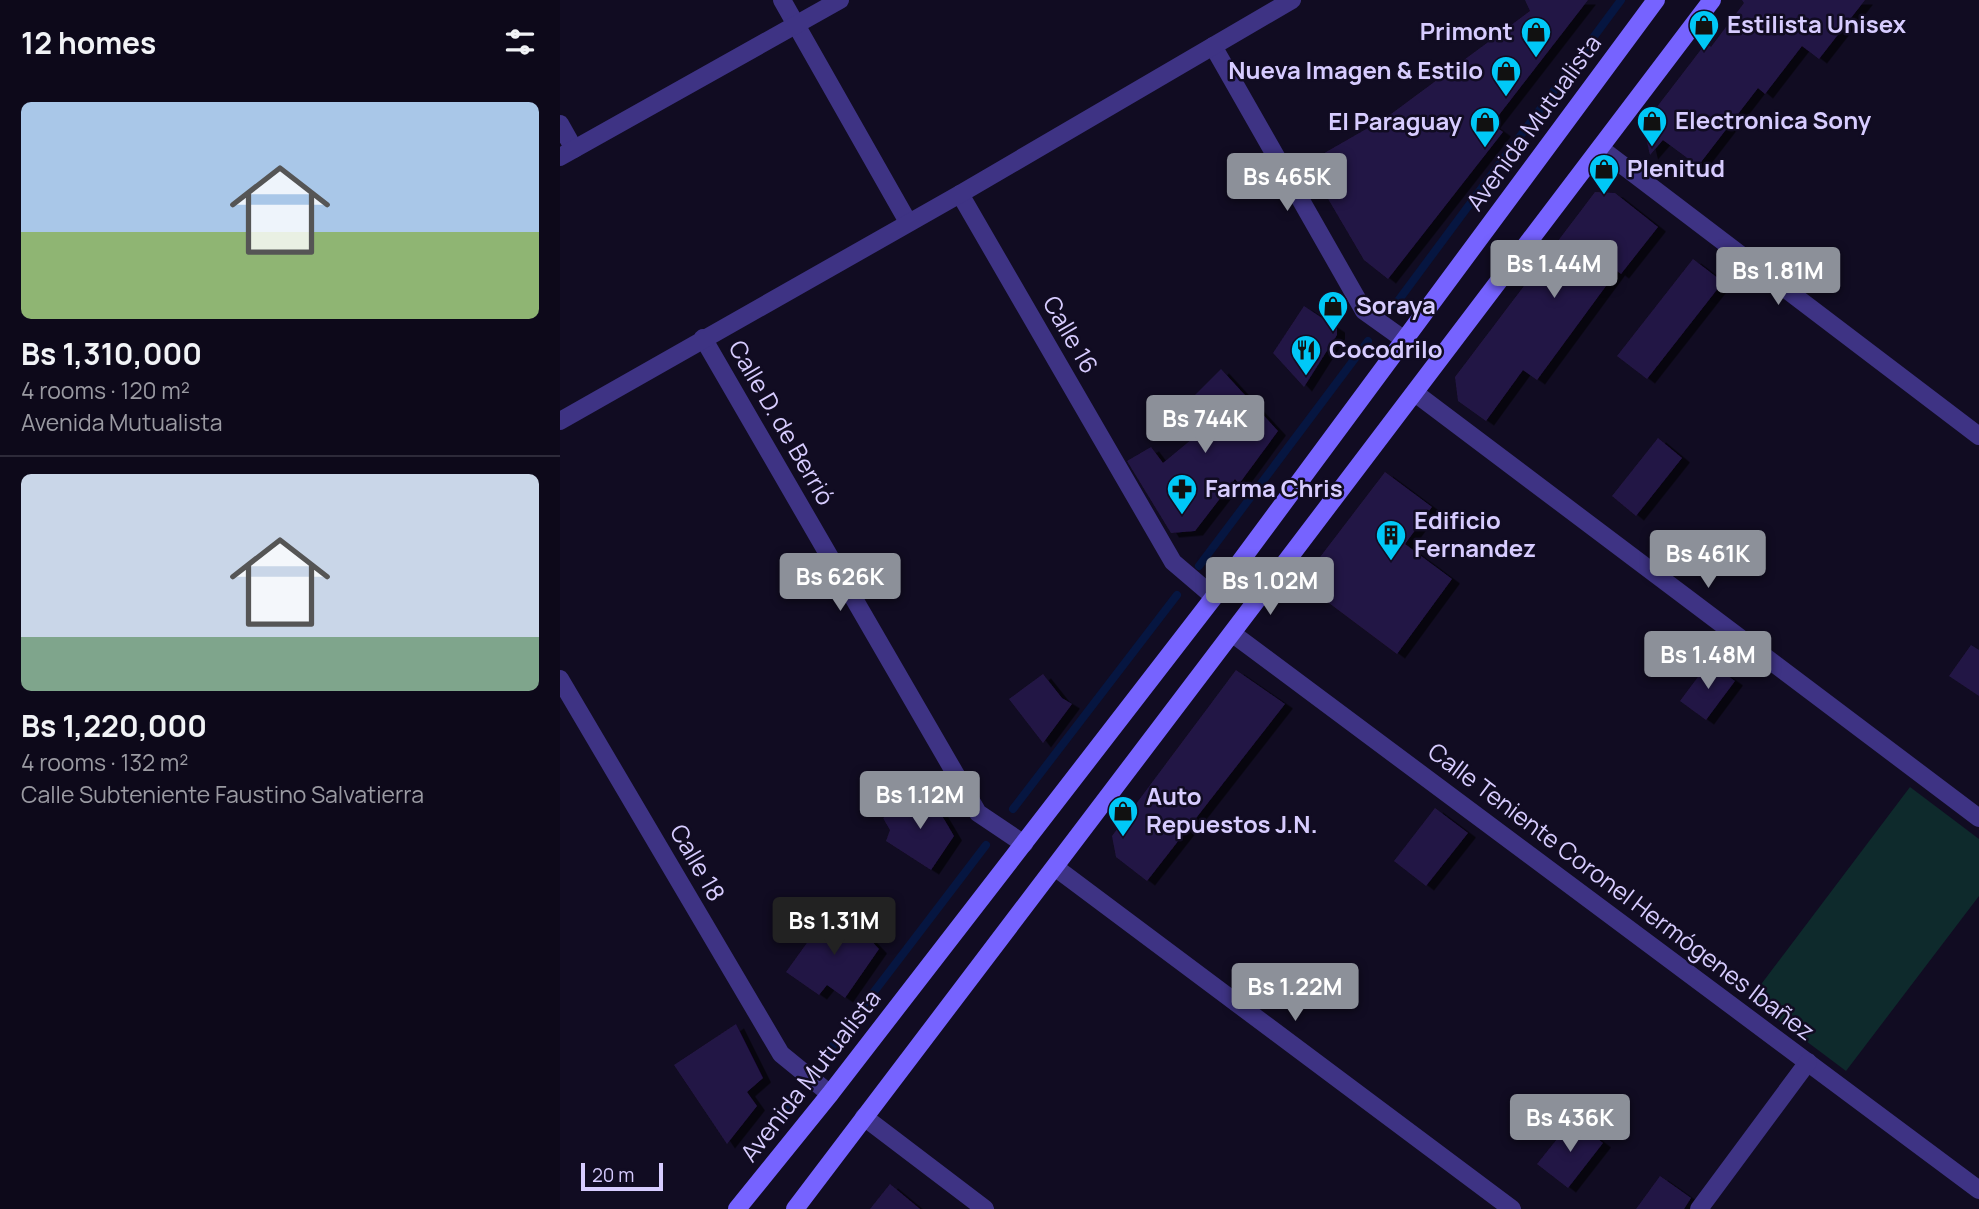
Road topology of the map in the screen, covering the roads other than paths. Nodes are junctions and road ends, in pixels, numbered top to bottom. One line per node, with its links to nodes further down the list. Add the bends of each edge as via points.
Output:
1 (782, 0): 6 (street)
2 (840, 0): 6 (street)
3 (1292, 0): 7 (street)
4 (1656, 0): 14 (main road, Avenida Mutualista)
5 (1712, 0): 9 (main road)
6 (797, 25): 10 (street); 12 (street)
7 (1213, 46): 11 (street); 14 (street, via 1364,311)
8 (560, 124): 10 (street)
9 (1600, 148): 15 (main road); 17 (street)
10 (567, 153)
11 (960, 194): 12 (street); 18 (street, Calle 16, via 1173,562)
12 (908, 222): 13 (street)
13 (703, 338): 16 (street); 22 (street, Calle D. de Berrió, via 978,813)
14 (1406, 341): 18 (main road, Avenida Mutualista)
15 (1415, 393): 19 (main road); 21 (street)
16 (560, 421)
17 (1979, 436)
18 (1214, 597): 22 (main road, Avenida Mutualista)
19 (1233, 634): 23 (main road); 24 (street, Calle Teniente Coronel Hermógenes Ibañez)
20 (560, 679): 25 (street, Calle 18, via 781,1054)
21 (1979, 818)
22 (1024, 844): 25 (main road, Avenida Mutualista)
23 (1056, 868): 26 (main road); 31 (street)
24 (1808, 1062): 27 (street, Calle Teniente Coronel Hermógenes Ibañez); 32 (street)
25 (830, 1094): 28 (main road, Avenida Mutualista)
26 (864, 1117): 29 (main road); 30 (street)
27 (1979, 1190)
28 (739, 1208)
29 (795, 1209)
30 (985, 1209)
31 (1512, 1209)
32 (1699, 1209)

